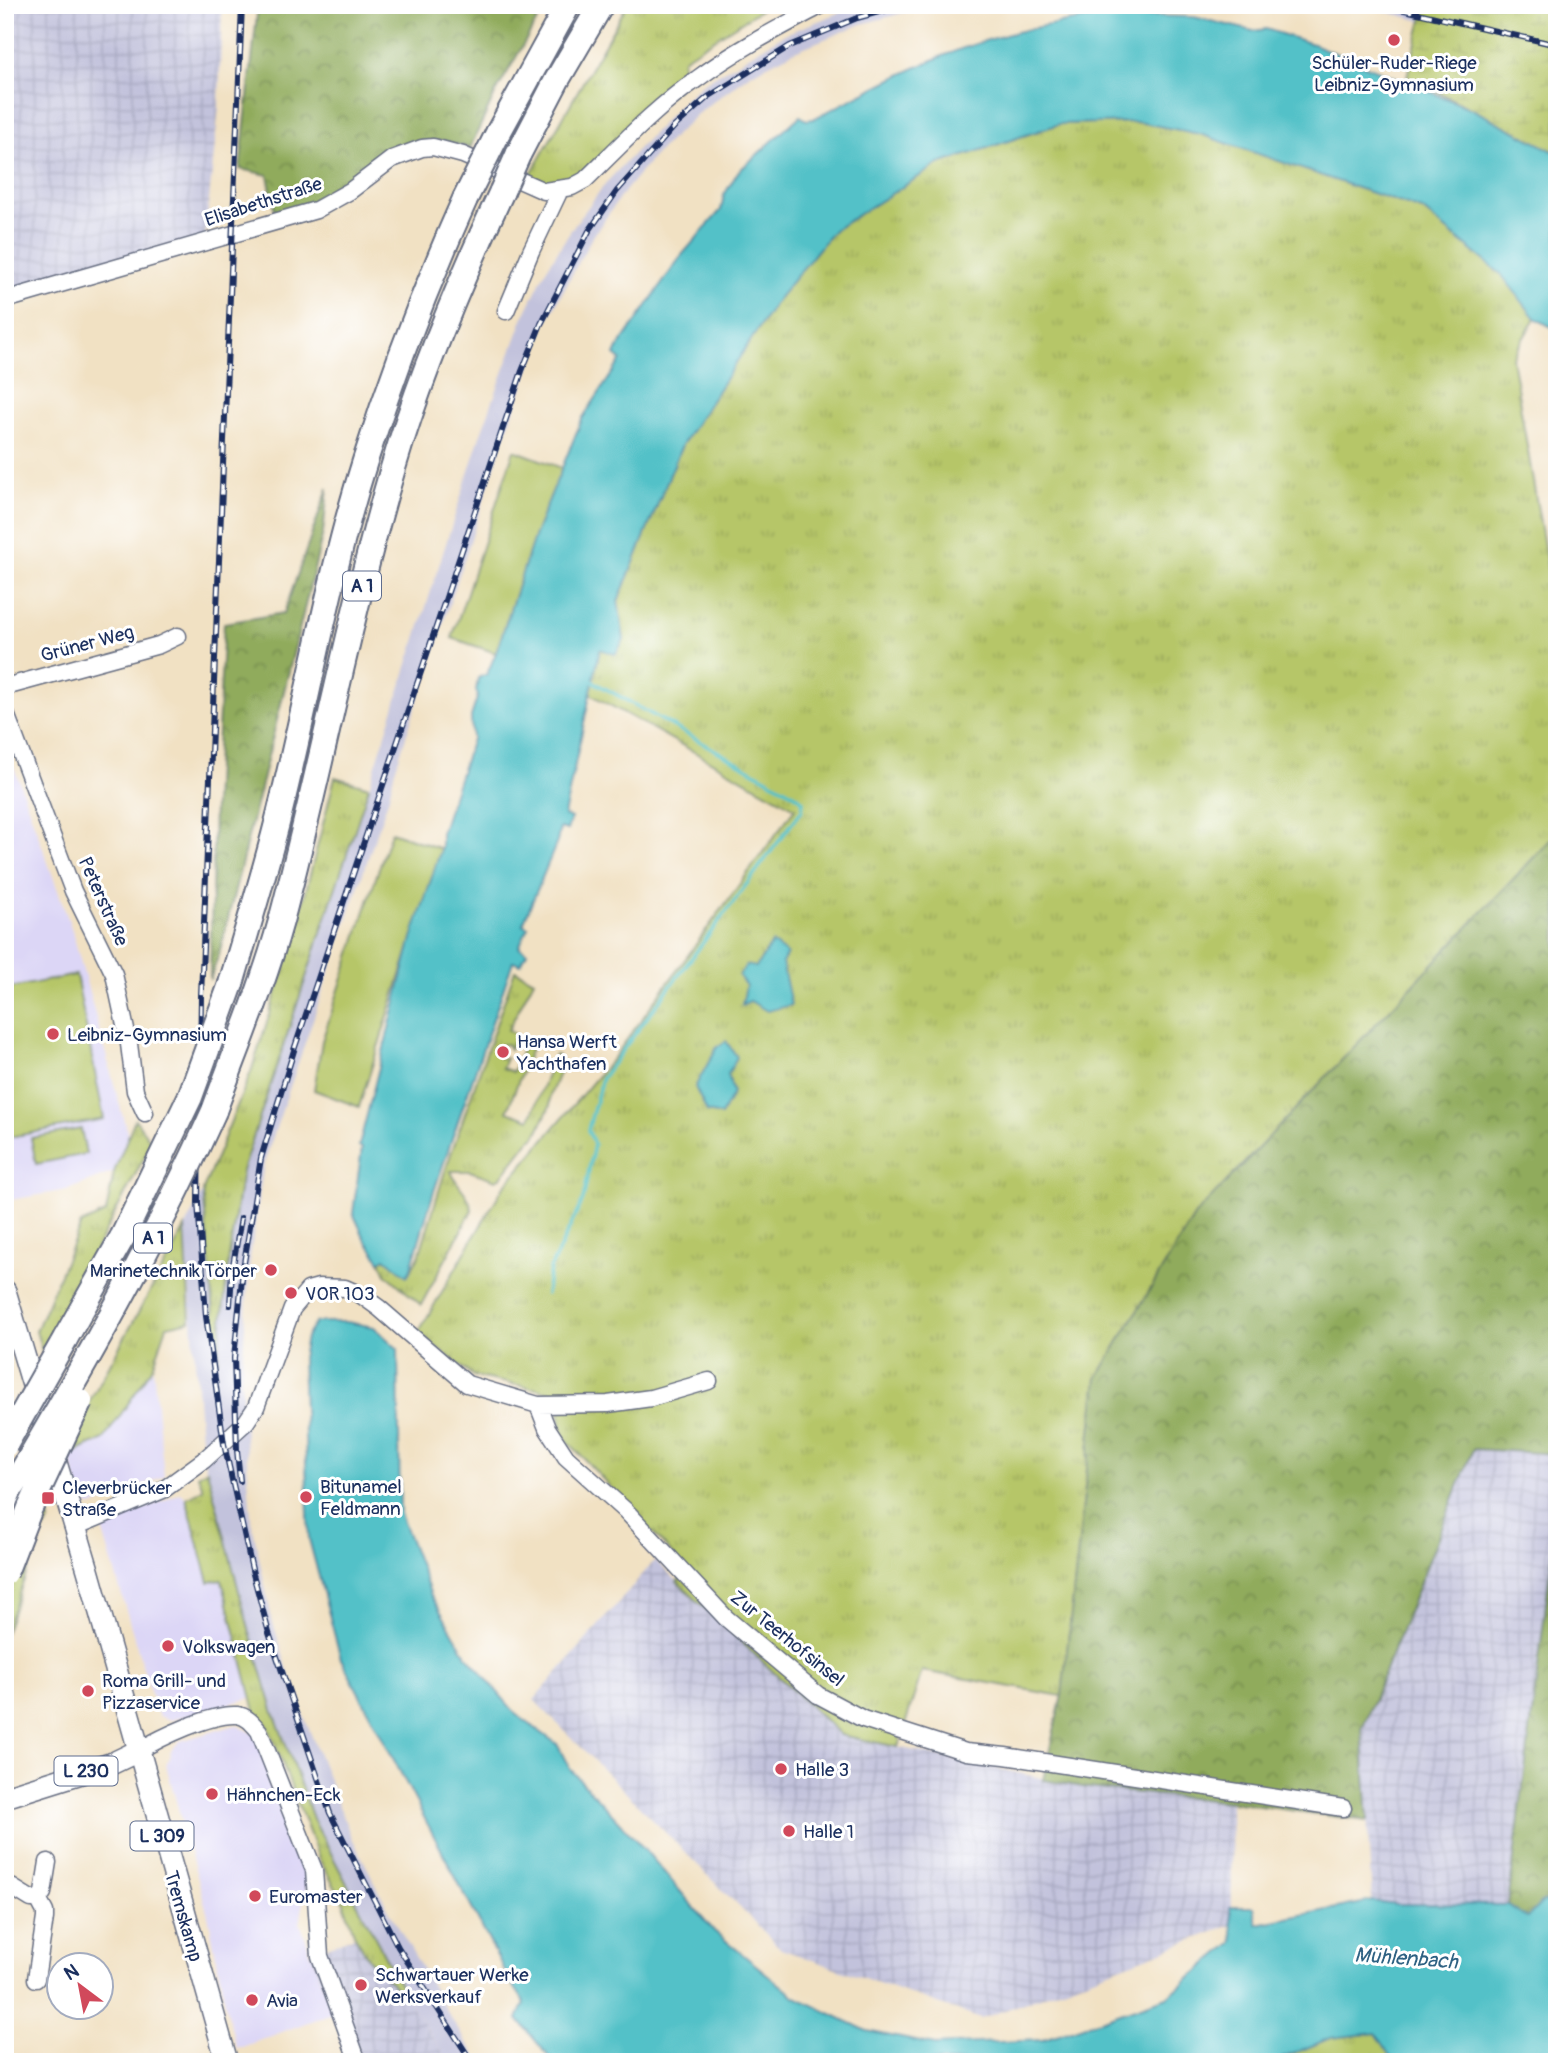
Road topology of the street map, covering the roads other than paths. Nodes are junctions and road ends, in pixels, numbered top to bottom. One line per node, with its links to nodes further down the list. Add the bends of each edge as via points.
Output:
1 (568, 5): 15 (highway, A 1, bridge, via 465,199 397,366 331,586 281,810 231,984 190,1097 122,1236)
2 (601, 5): 12 (highway, A 1, bridge, via 519,155 440,333 372,545 281,922 258,991 187,1171)
3 (822, 5): 4 (street, via 696,79 645,120 584,180)
4 (560, 190): 5 (street, Elisabethstraße, via 544,191 463,155 422,148 392,159 316,210); 6 (street)
5 (5, 300)
6 (506, 311)
7 (178, 636): 8 (street, Grüner Weg)
8 (5, 687)
9 (5, 711): 10 (street, Peterstraße, via 74,891 114,974 135,1091)
10 (145, 1113)
11 (5, 1291): 17 (main road, L 309)
12 (86, 1363): 16 (highway, A 1, bridge); 18 (highway, bridge, via 83,1394)
13 (709, 1381): 14 (street, via 651,1398)
14 (538, 1405): 17 (street, via 467,1384 361,1295 345,1288 319,1287 308,1290 292,1309 256,1407 246,1422 163,1490); 21 (street, Zur Teerhofsinsel, via 566,1457 626,1511 726,1618 818,1695 863,1719 966,1752)
15 (5, 1445)
16 (10, 1494)
17 (75, 1527): 19 (main road, Tremskamp / L 309)
18 (5, 1573)
19 (138, 1751): 20 (main road, L 230); 26 (main road, Tremskamp / L 309); 27 (street, via 174,1732 225,1717 248,1719 259,1731 314,1870 320,1956)
20 (5, 1797)
21 (1343, 1808)
22 (48, 1862): 24 (street)
23 (5, 1883): 24 (street)
24 (38, 1899): 25 (street, via 45,1919)
25 (36, 1979)
26 (227, 2062)
27 (358, 2062)

